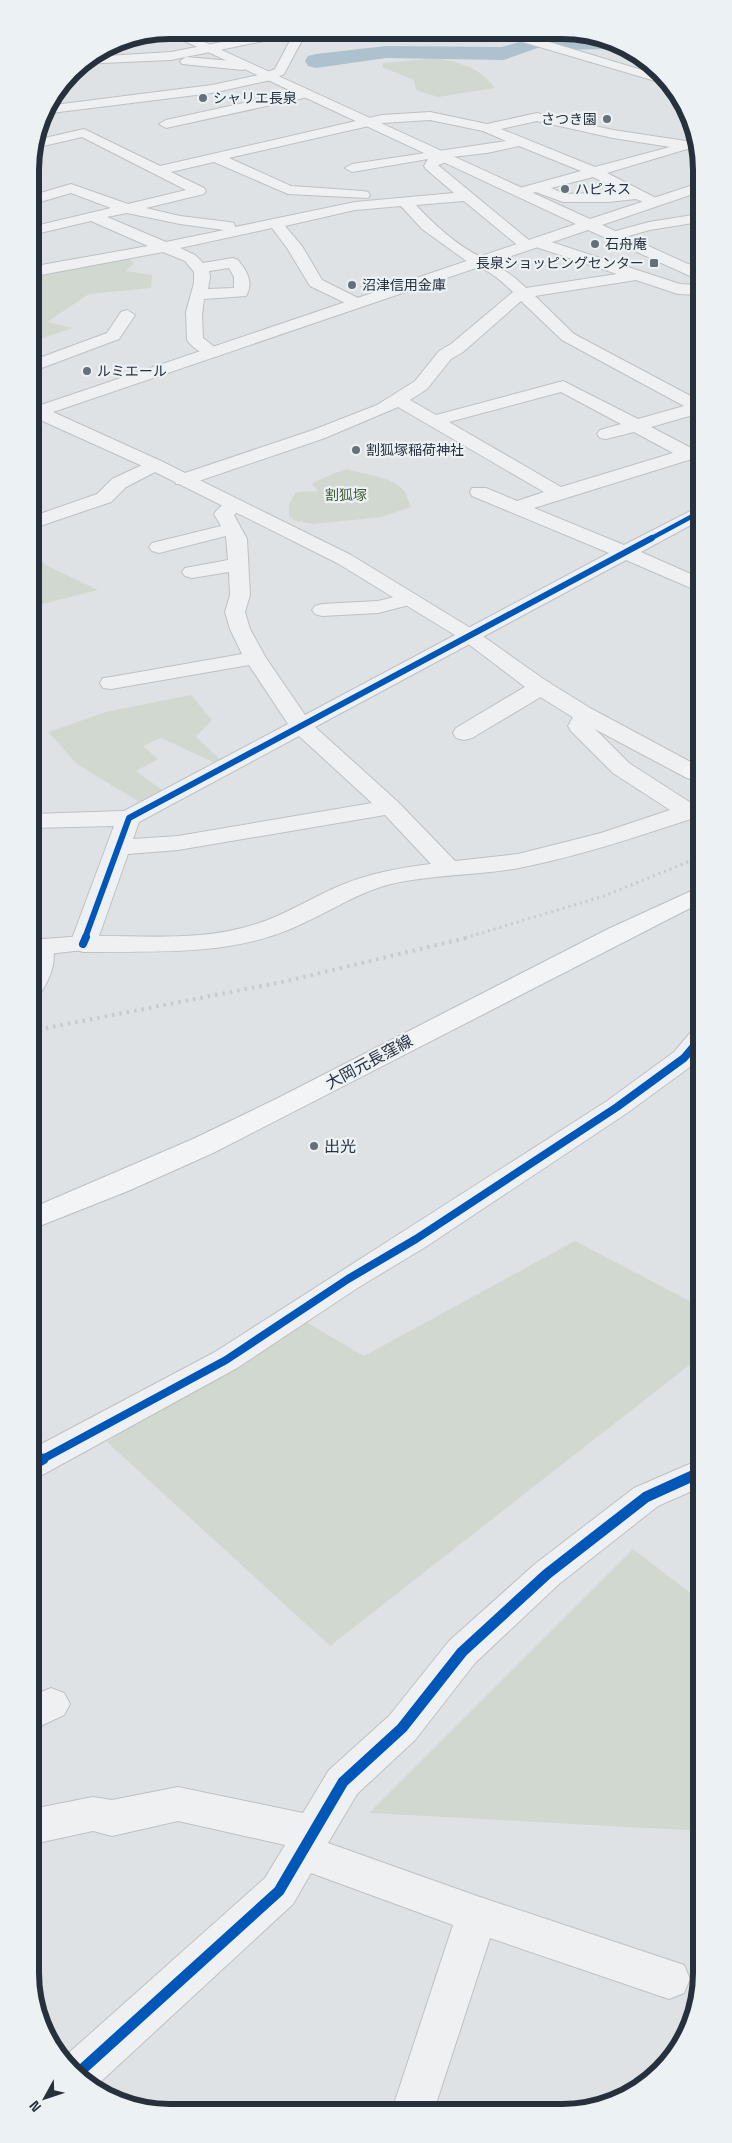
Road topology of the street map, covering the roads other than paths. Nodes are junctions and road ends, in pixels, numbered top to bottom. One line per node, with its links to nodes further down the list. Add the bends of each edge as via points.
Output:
1 (186, 39): 5 (street)
2 (252, 39): 5 (street)
3 (296, 39): 9 (street, via 280,71)
4 (526, 39): 10 (street)
5 (205, 48): 7 (street); 8 (street)
6 (104, 56): 7 (street)
7 (149, 58): 8 (street)
8 (243, 66): 9 (street)
9 (267, 77): 11 (street); 12 (street, via 212,89)
10 (657, 79)
11 (303, 94): 13 (street); 14 (street)
12 (54, 109)
13 (366, 123): 15 (street, via 430,116); 21 (street); 22 (street)
14 (166, 124)
15 (487, 128): 16 (street); 18 (street, via 537,117 614,134)
16 (519, 142): 20 (street); 27 (street)
17 (41, 143): 25 (street, via 84,133)
18 (691, 145)
19 (691, 147): 27 (street)
20 (487, 149): 22 (street); 23 (street)
21 (217, 158): 25 (street); 34 (street, via 288,190 363,195)
22 (437, 159): 24 (street); 26 (street); 30 (street); 32 (street)
23 (509, 159)
24 (352, 168)
25 (160, 170): 37 (street, via 199,191)
26 (386, 172)
27 (595, 172): 28 (street); 31 (street)
28 (536, 188): 30 (street); 31 (street, via 564,198)
29 (693, 189): 36 (street)
30 (521, 192): 42 (street)
31 (638, 194): 36 (street)
32 (466, 196): 35 (street); 46 (street)
33 (39, 198): 37 (street, via 71,188)
34 (386, 202): 35 (street); 41 (street)
35 (405, 202): 48 (street, via 427,226)
36 (653, 202): 42 (street)
37 (126, 208): 39 (street); 44 (street)
38 (242, 214): 41 (street)
39 (91, 216): 43 (street); 47 (street)
40 (693, 219): 45 (street)
41 (272, 224): 44 (street); 56 (street, via 294,246 316,283)
42 (590, 224): 45 (street); 46 (street)
43 (40, 229)
44 (245, 229): 47 (street)
45 (617, 235): 50 (street)
46 (532, 243): 48 (street); 52 (street)
47 (164, 248): 49 (street, via 190,258); 51 (street)
48 (478, 262): 54 (street, via 502,274); 56 (street)
49 (201, 268): 55 (street, via 203,276); 55 (street, via 233,263 243,285 240,293)
50 (693, 269)
51 (39, 270)
52 (638, 275): 53 (street, via 678,289); 54 (street)
53 (693, 290)
54 (523, 293): 60 (street, via 445,355 421,385); 61 (street, via 568,337)
55 (198, 294): 58 (street, via 194,311 196,340)
56 (356, 303): 58 (street)
57 (127, 315): 59 (street, via 113,336)
58 (213, 352): 62 (street)
59 (39, 364)
60 (398, 400): 65 (street); 71 (street, via 332,429)
61 (693, 405)
62 (39, 410)
63 (693, 410): 66 (street)
64 (39, 415): 70 (street)
65 (436, 420): 66 (street, via 563,386); 73 (street)
66 (638, 425): 67 (street); 68 (street)
67 (606, 434)
68 (693, 456)
69 (693, 457): 73 (street)
70 (155, 466): 71 (street); 77 (street, via 118,483 104,498)
71 (183, 480): 74 (street)
72 (479, 492): 75 (street)
73 (558, 493): 75 (street)
74 (235, 505): 78 (street, via 224,514); 84 (street, via 344,559)
75 (516, 507): 80 (street)
76 (693, 516): 80 (street)
77 (39, 519)
78 (232, 529): 79 (street); 81 (street, via 237,539)
79 (158, 547)
80 (627, 553): 83 (street); 86 (street)
81 (239, 564): 82 (street); 87 (street, via 240,595 235,612)
82 (192, 572)
83 (693, 583)
84 (410, 599): 85 (street, via 378,607); 86 (street)
85 (322, 610)
86 (470, 636): 89 (street); 91 (street)
87 (255, 658): 88 (street); 91 (street)
88 (111, 683)
89 (541, 687): 90 (street); 92 (street)
90 (585, 714): 93 (street); 95 (street, via 579,726 621,768)
91 (301, 726): 94 (street); 97 (street)
92 (464, 733)
93 (693, 769)
94 (390, 807): 99 (street, via 178,843); 100 (street)
95 (693, 808)
96 (693, 809): 100 (street, via 609,838 518,861)
97 (129, 818): 98 (street); 99 (street)
98 (39, 821)
99 (118, 847): 102 (street)
100 (449, 869): 102 (street, via 386,877 279,925 244,936 190,943)
101 (693, 897): 105 (main road, 大岡元長窪線, via 605,938 241,1129)
102 (83, 944): 103 (street)
103 (39, 947)
104 (693, 1047): 106 (street, via 684,1058 617,1108 226,1360)
105 (39, 1216)
106 (39, 1461)
107 (693, 1475): 109 (street, via 646,1496 547,1574 462,1652 402,1728 343,1782)
108 (39, 1825): 109 (street, via 93,1814 112,1818 178,1804)
109 (307, 1843): 110 (street); 112 (street, via 279,1892)
110 (477, 1915): 111 (street); 113 (street)
111 (669, 1979)
112 (82, 2070)
113 (415, 2104)

